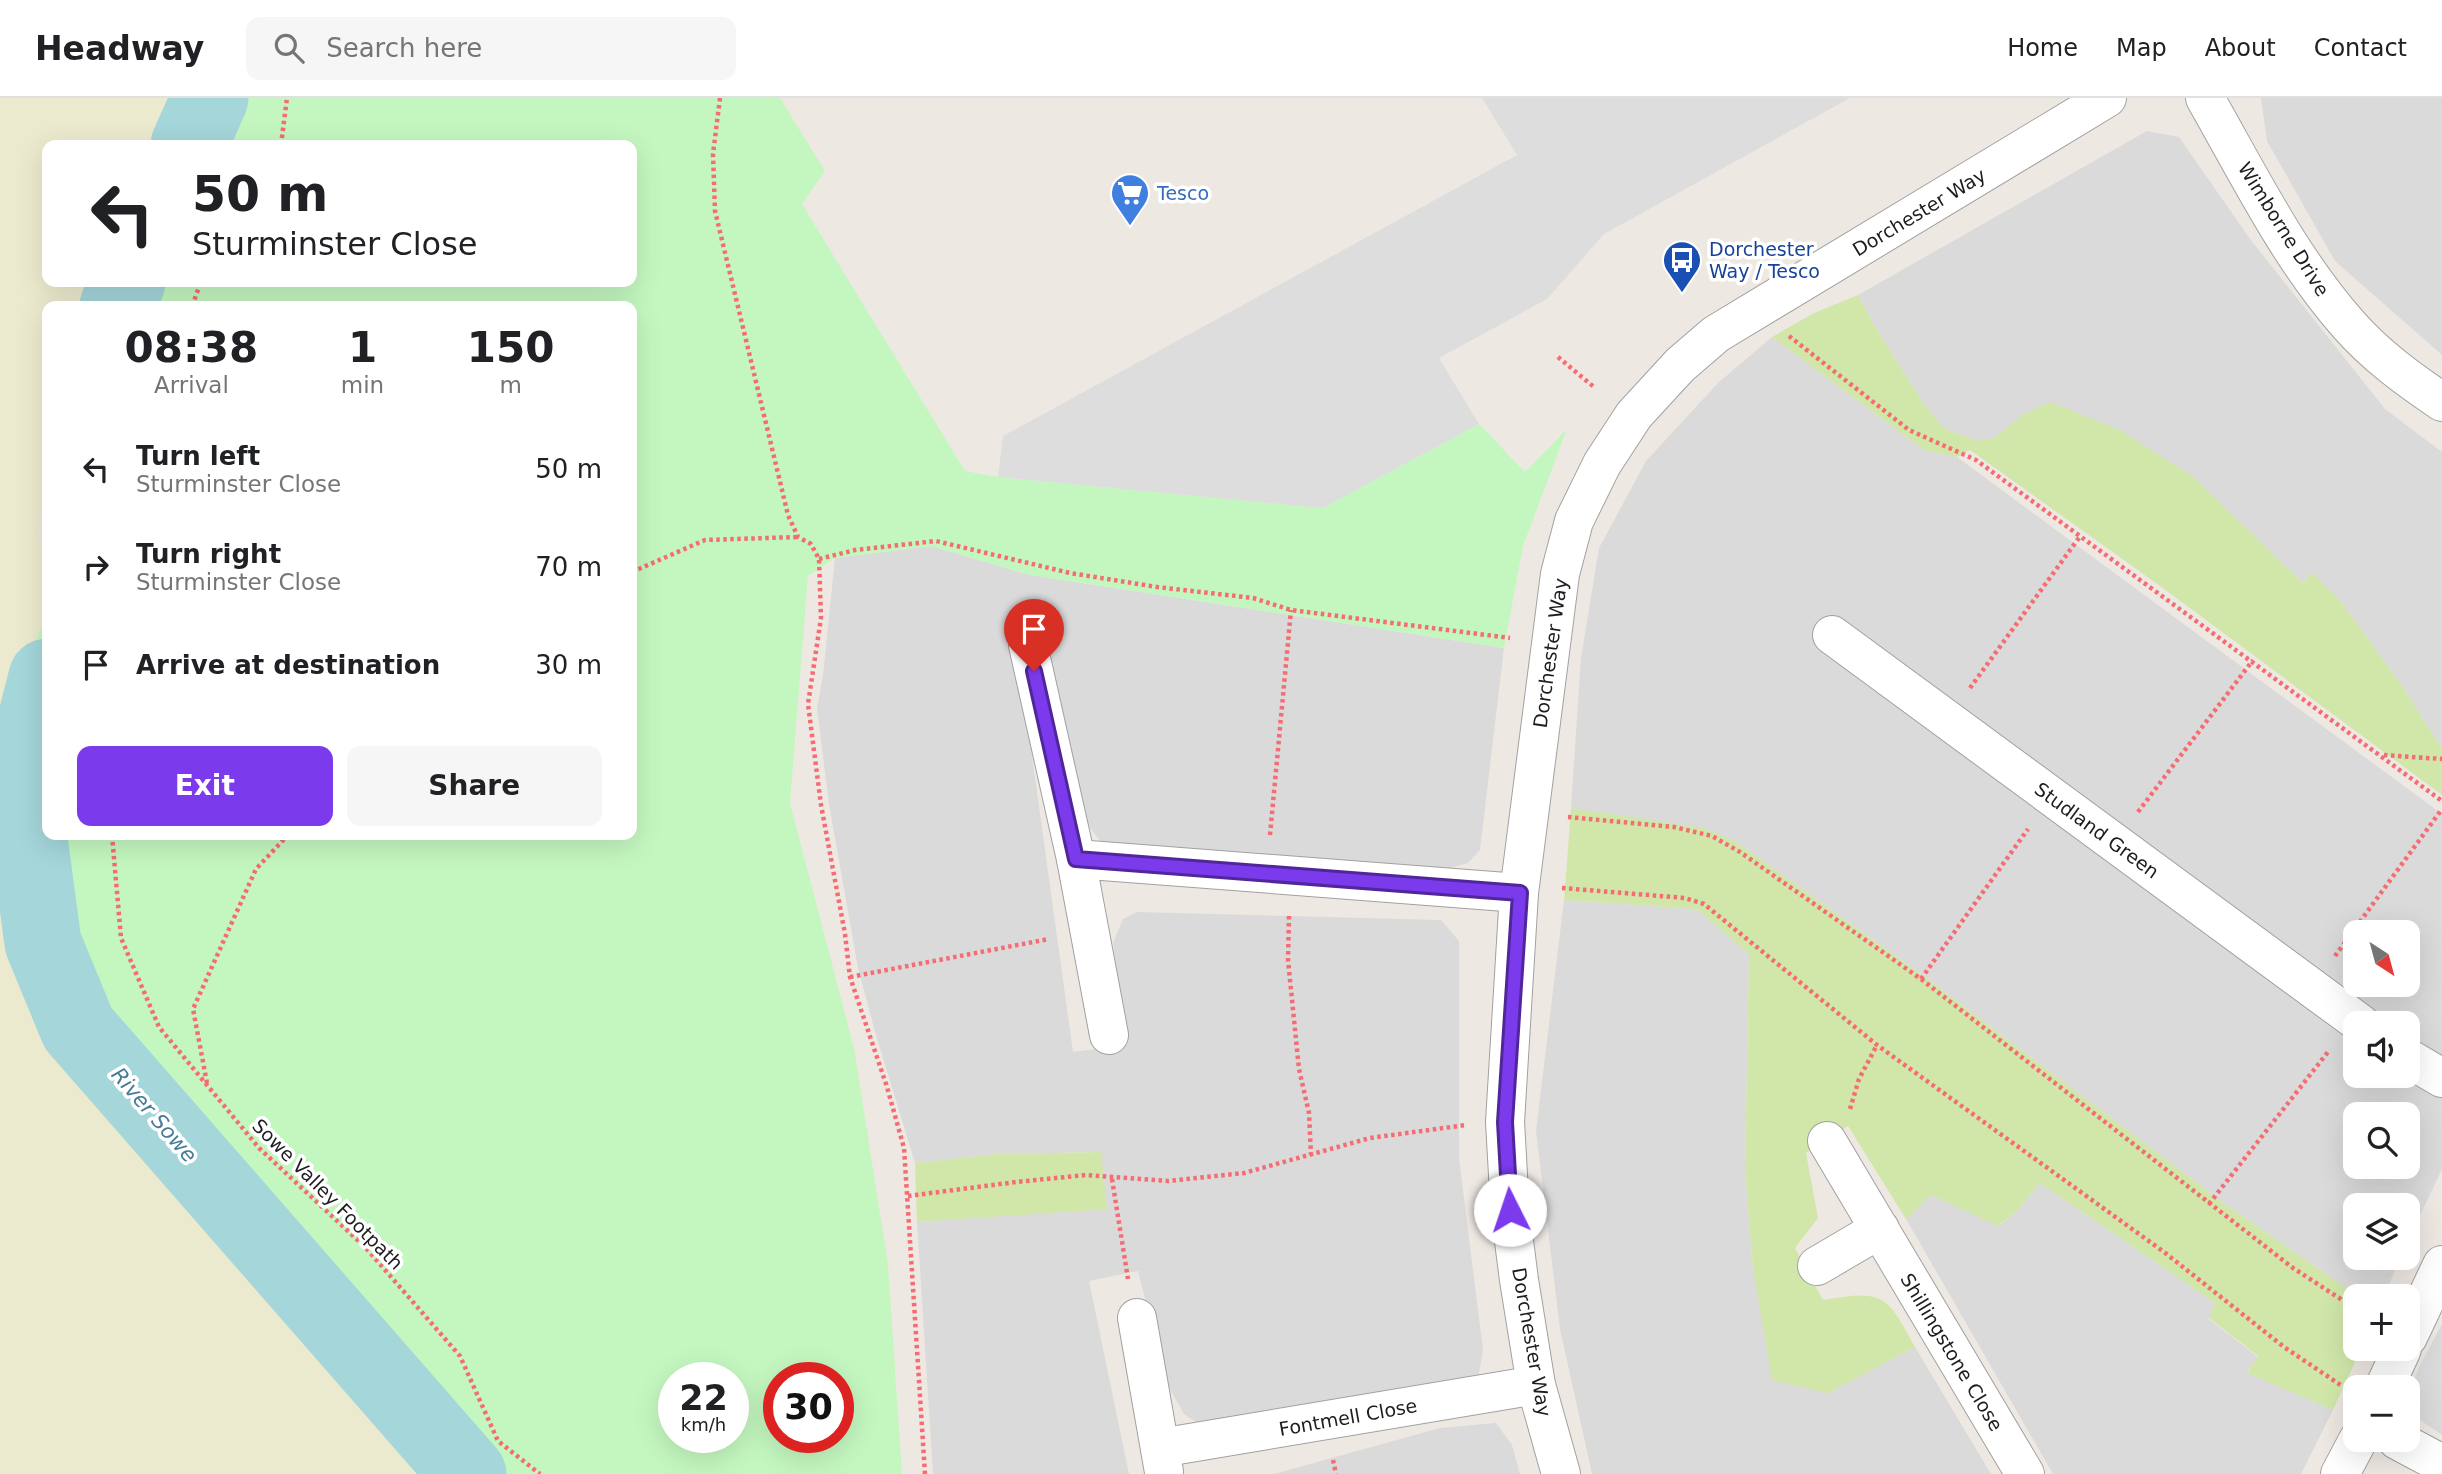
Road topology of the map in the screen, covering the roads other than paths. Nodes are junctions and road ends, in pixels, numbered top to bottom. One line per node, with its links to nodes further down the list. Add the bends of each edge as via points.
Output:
1 (2107, 98): 7 (street, Dorchester Way, via 1716,334 1634,415 1602,464 1574,521 1560,574)
2 (2205, 98): 3 (street, Wimborne Drive, via 2321,292 2378,355)
3 (2442, 402)
4 (1832, 635): 8 (street, Studland Green)
5 (1028, 645): 6 (street)
6 (1076, 859): 7 (street); 9 (street)
7 (1520, 893): 20 (street, Dorchester Way, via 1505,1122 1510,1210)
8 (2344, 1011)
9 (1109, 1035)
10 (2420, 1065): 11 (street)
11 (2442, 1078)
12 (1827, 1141): 13 (street, Shillingstone Close)
13 (1880, 1229): 15 (street); 26 (street, Shillingstone Close)
14 (2442, 1265): 16 (street)
15 (1817, 1266)
16 (2420, 1312)
17 (1137, 1318): 23 (street, Fontmell Close)
18 (2391, 1361): 19 (street)
19 (2378, 1375)
20 (1536, 1385): 23 (street, Fontmell Close); 25 (street, Dorchester Way)
21 (2352, 1452): 27 (street)
22 (2420, 1452): 24 (street)
23 (1162, 1461)
24 (2442, 1464)
25 (1561, 1474)
26 (2025, 1474)
27 (2340, 1474)

